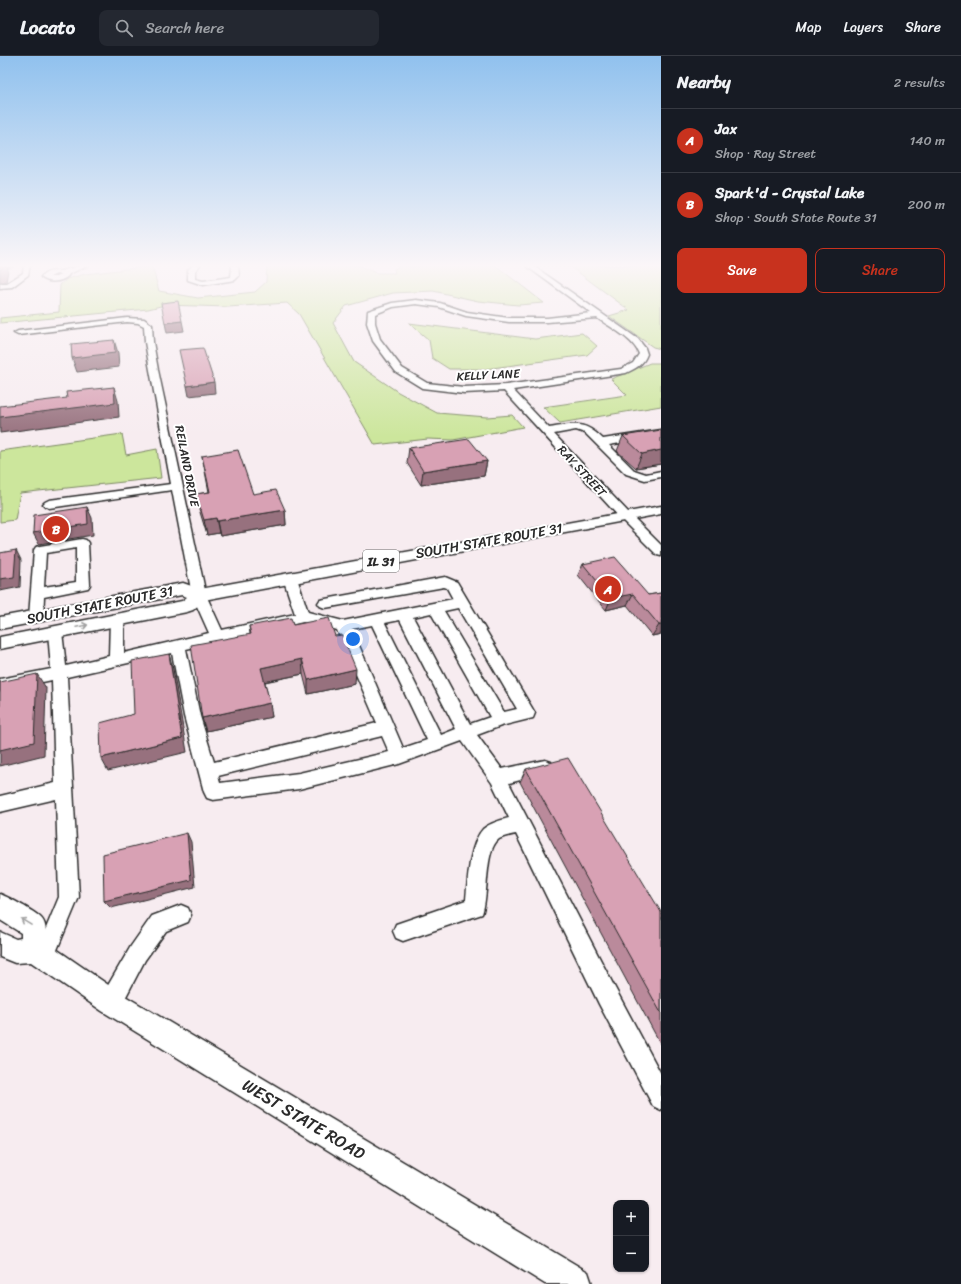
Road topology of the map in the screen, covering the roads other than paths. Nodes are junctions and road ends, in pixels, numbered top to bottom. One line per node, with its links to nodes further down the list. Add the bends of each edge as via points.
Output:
1 (118, 322): 5 (street, REILAND DRIVE)
2 (144, 322): 11 (street, REILAND DRIVE, via 148,325 149,342)
3 (371, 322): 6 (street, KELLY LANE, via 376,339 399,370 425,386 464,390)
4 (609, 322): 6 (street, KELLY LANE, via 641,348 643,354 636,365 623,371)
5 (18, 333)
6 (506, 388): 7 (street, RAY STREET)
7 (546, 432): 9 (street, via 576,427 589,431); 14 (street, RAY STREET)
8 (661, 433): 9 (street)
9 (601, 443): 10 (street, via 630,472 645,477)
10 (661, 474)
11 (178, 486): 12 (street); 18 (street, REILAND DRIVE)
12 (50, 504)
13 (661, 510): 14 (main road, SOUTH STATE ROUTE 31 / IL 31)
14 (624, 516): 15 (street, RAY STREET); 16 (main road, SOUTH STATE ROUTE 31 / IL 31)
15 (661, 552)
16 (290, 578): 18 (main road, SOUTH STATE ROUTE 31 / IL 31); 24 (street)
17 (38, 593): 17 (street, via 40,550 82,543 83,585); 23 (street)
18 (199, 595): 23 (main road, SOUTH STATE ROUTE 31 / IL 31, via 183,589); 25 (main road, SOUTH STATE ROUTE 31 / IL 31, via 187,606); 30 (street, REILAND DRIVE)
19 (463, 602): 20 (street, via 452,585 445,582); 21 (street); 36 (street, via 527,713)
20 (325, 603)
21 (435, 608): 22 (street); 36 (street)
22 (404, 614): 26 (street); 38 (street)
23 (36, 617): 27 (main road, SOUTH STATE ROUTE 31 / IL 31)
24 (303, 617): 28 (street); 30 (street)
25 (117, 619): 29 (main road, SOUTH STATE ROUTE 31 / IL 31, one-way to 25); 33 (street)
26 (377, 620): 28 (street); 39 (street)
27 (0, 623)
28 (343, 626): 37 (street)
29 (55, 632): 31 (main road, SOUTH STATE ROUTE 31 / IL 31); 34 (street)
30 (218, 637): 32 (street)
31 (8, 642)
32 (178, 646): 33 (street); 42 (street, via 190,707)
33 (116, 660): 34 (street)
34 (60, 673): 35 (street); 44 (street)
35 (0, 685)
36 (500, 720): 38 (street)
37 (386, 728): 40 (street); 42 (street)
38 (466, 733): 39 (street); 43 (street)
39 (436, 743): 40 (street)
40 (399, 757): 42 (street, via 299,781 214,792)
41 (560, 763): 43 (street)
42 (209, 771)
43 (498, 778): 46 (street)
44 (65, 789): 45 (street); 51 (street, via 70,897)
45 (0, 804)
46 (521, 824): 49 (street, via 499,830 489,837 482,850 476,906); 53 (street)
47 (0, 906): 51 (main road, one-way to 47, via 33,927)
48 (181, 916): 52 (street, via 159,924 138,953)
49 (403, 931)
50 (0, 944): 51 (main road, via 15,951)
51 (40, 952): 52 (main road, WEST STATE ROAD)
52 (111, 1002): 54 (main road, WEST STATE ROAD)
53 (661, 1098)
54 (576, 1284)

